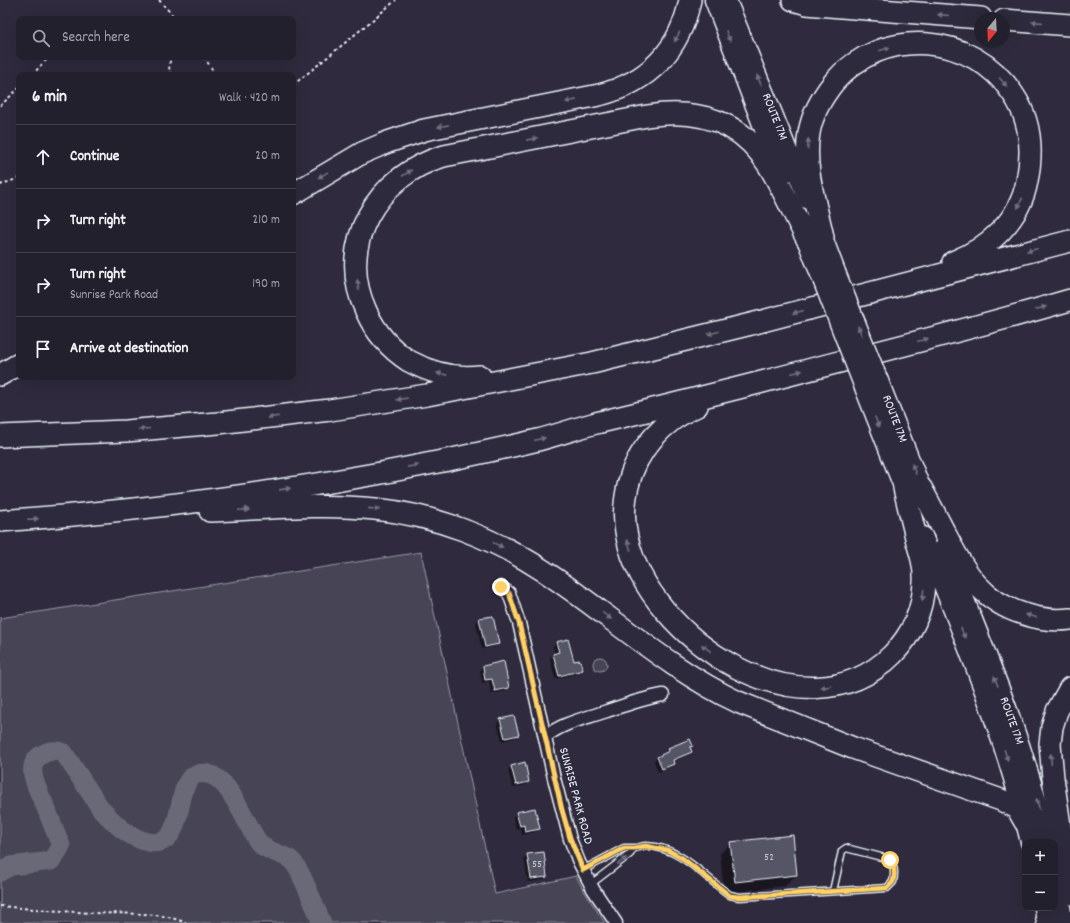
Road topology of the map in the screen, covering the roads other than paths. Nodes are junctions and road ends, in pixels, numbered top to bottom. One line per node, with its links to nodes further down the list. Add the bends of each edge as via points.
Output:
1 (690, 0): 8 (highway, one-way to 8, via 683,25 668,52 645,75 626,86 599,95 424,130 401,137 350,159)
2 (714, 0): 9 (main road, ROUTE 17M, one-way to 9)
3 (727, 0): 9 (main road, ROUTE 17M, one-way to 3)
4 (794, 0): 5 (highway, one-way to 4, via 807,4)
5 (974, 17)
6 (1010, 20): 7 (highway, one-way to 6)
7 (1070, 25)
8 (296, 192)
9 (815, 238): 11 (highway, one-way to 11, via 808,169 809,134 820,102 840,76 866,56 880,50 914,43 949,47 965,53 994,72 1014,94 1030,137 1030,170 1020,203 1003,229 977,251); 14 (highway, one-way to 9, via 475,377 456,376 436,373 419,366 390,346 371,322 363,305 356,270 359,242 365,222 387,189 410,170 444,156 647,116 683,113 717,120 746,138 769,165); 18 (main road, ROUTE 17M, bridge)
10 (1070, 241): 11 (highway, one-way to 11)
11 (876, 291): 14 (highway, one-way to 14)
12 (1070, 300): 16 (highway, one-way to 12)
13 (16, 366): 15 (highway)
14 (578, 366): 17 (highway, one-way to 17, via 427,395 330,410 134,430)
15 (0, 375)
16 (759, 382): 18 (highway, one-way to 16, via 924,566 924,594 921,609 911,631 897,651 885,662 857,680 823,688 804,688 787,686 750,673 700,644 665,610 645,581 634,557 627,538 624,511 629,481 634,466 648,443 676,417); 19 (highway, one-way to 16, via 182,503 371,474 539,439)
17 (0, 436)
18 (912, 488): 22 (highway, one-way to 18, via 1051,620 1019,613 1004,606 979,588); 26 (main road, ROUTE 17M, one-way to 26, via 987,696); 28 (main road, ROUTE 17M, one-way to 18, via 1019,742)
19 (65, 516): 20 (highway, one-way to 19); 26 (highway, one-way to 26, via 335,507 401,513 457,528 504,548 544,571 672,663 721,694 853,748 1001,800 1017,808)
20 (0, 521)
21 (501, 587): 25 (street, SUNRISE PARK ROAD, via 509,593 519,623)
22 (1070, 619)
23 (1070, 688): 34 (highway, one-way to 23, via 1050,744 1057,711)
24 (664, 695): 25 (street, SUNRISE PARK ROAD, via 574,721)
25 (545, 737): 30 (street, SUNRISE PARK ROAD, via 562,810)
26 (1025, 822): 27 (main road, ROUTE 17M)
27 (1029, 839)
28 (1046, 839)
29 (634, 848): 30 (lane, via 624,848); 31 (lane, one-way to 29, via 630,854); 32 (lane, via 646,846 667,850 704,874 730,896)
30 (583, 870): 31 (street, SUNRISE PARK ROAD)
31 (591, 884): 36 (street, SUNRISE PARK ROAD)
32 (833, 891): 32 (lane, via 887,888 893,882 893,865 885,858 846,848 842,851)
33 (1058, 892): 38 (main road)
34 (1070, 894)
35 (1044, 911): 37 (main road)
36 (616, 923)
37 (1046, 923)
38 (1064, 923)

